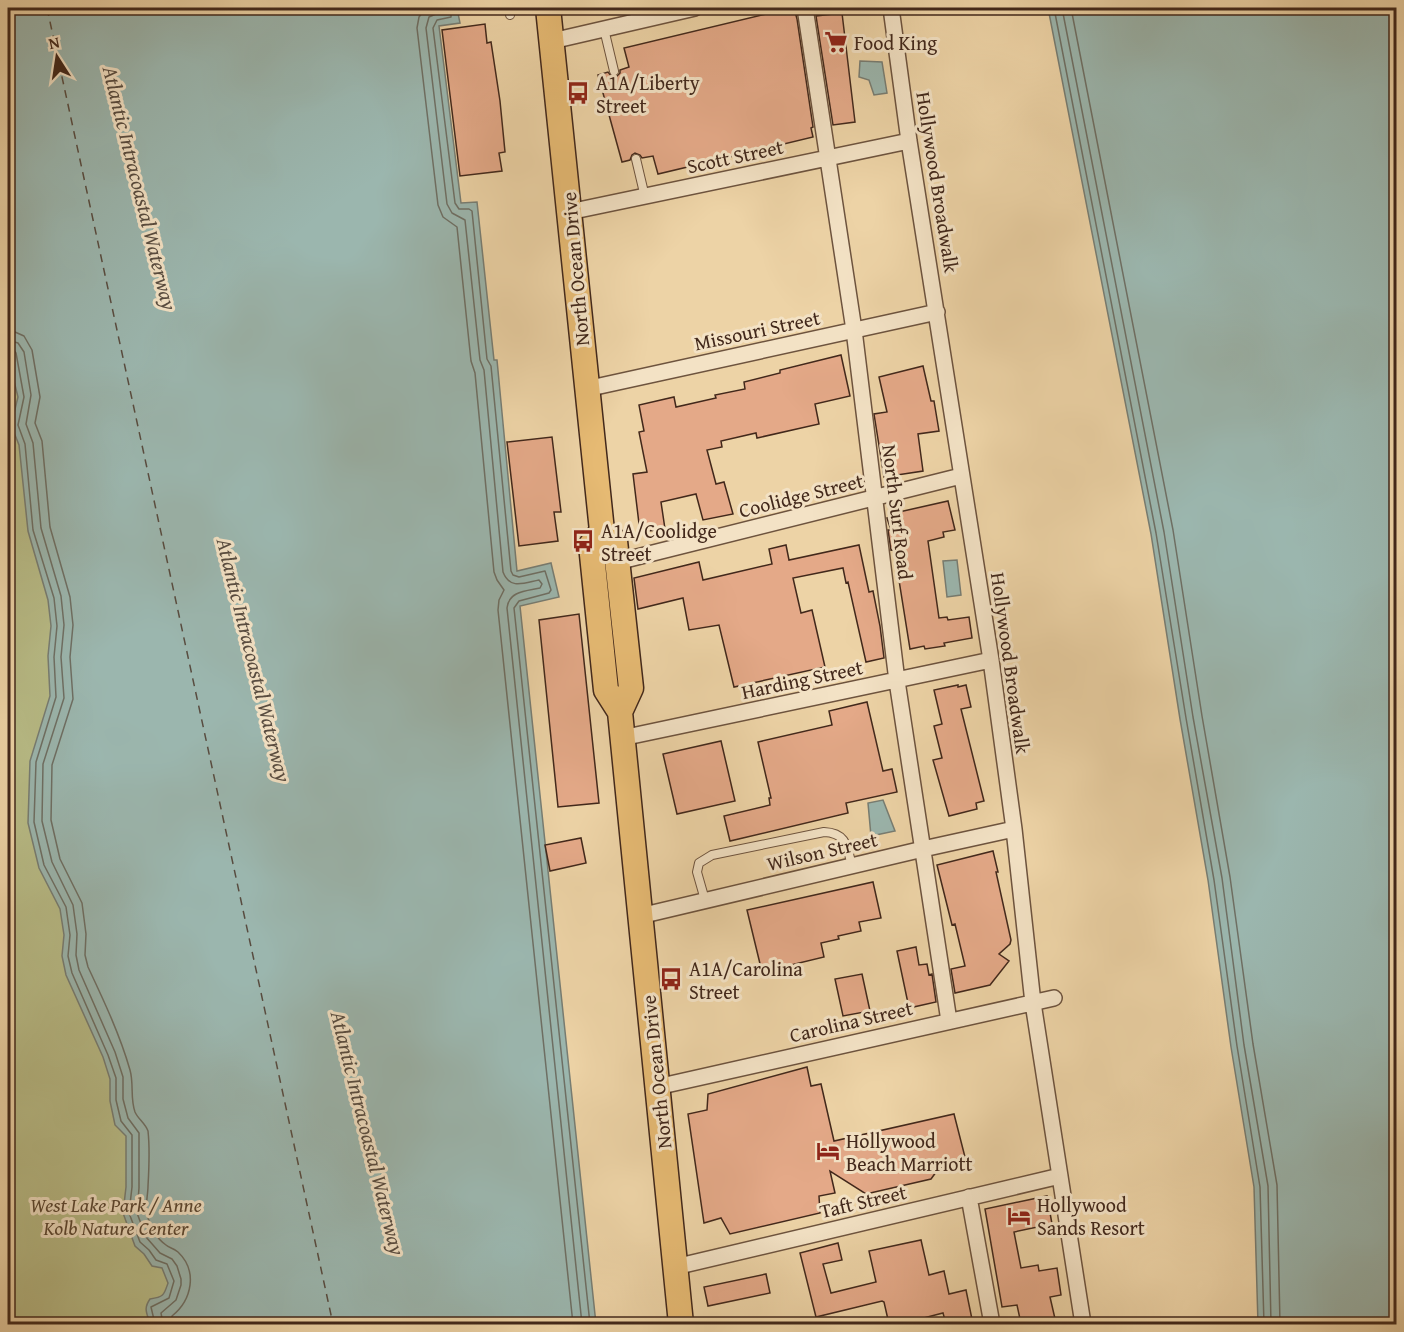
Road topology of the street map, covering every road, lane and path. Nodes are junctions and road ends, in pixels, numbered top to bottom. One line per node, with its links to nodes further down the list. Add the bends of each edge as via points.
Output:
1 (548, 8): 6 (main road, North Ocean Drive)
2 (695, 8): 5 (street)
3 (805, 8): 10 (street, North Surf Road)
4 (891, 8): 8 (street, Hollywood Broadwalk)
5 (604, 29): 6 (street); 7 (lane)
6 (552, 40): 12 (main road, North Ocean Drive)
7 (614, 71)
8 (909, 141): 10 (street, Scott Street); 13 (street, Hollywood Broadwalk)
9 (636, 159): 11 (lane)
10 (828, 159): 11 (street, Scott Street); 14 (street, North Surf Road)
11 (645, 196): 12 (street, Scott Street)
12 (570, 212): 15 (main road, North Ocean Drive)
13 (937, 312): 14 (street, Missouri Street); 16 (street, Hollywood Broadwalk)
14 (854, 330): 15 (street, Missouri Street); 17 (street, North Surf Road)
15 (586, 389): 18 (main road, North Ocean Drive)
16 (961, 476): 17 (street, Coolidge Street); 20 (street, Hollywood Broadwalk)
17 (875, 498): 19 (street, Coolidge Street); 21 (street, North Surf Road)
18 (602, 531): 19 (main road, North Ocean Drive, via 615,541); 22 (main road, North Ocean Drive, via 591,545 593,566 606,690)
19 (617, 562): 22 (main road, North Ocean Drive, via 631,688)
20 (991, 660): 21 (street, Harding Street); 24 (street, Hollywood Broadwalk)
21 (897, 681): 23 (street, Harding Street); 25 (street, North Surf Road)
22 (620, 712): 23 (main road, North Ocean Drive)
23 (622, 738): 28 (main road, North Ocean Drive)
24 (1014, 830): 25 (street, Wilson Street); 30 (street, Hollywood Broadwalk)
25 (923, 849): 26 (street, Wilson Street); 31 (street, North Surf Road)
26 (852, 866): 27 (street, Wilson Street); 27 (lane, via 846,843 834,832 712,855 699,863)
27 (705, 900): 28 (street, Wilson Street)
28 (640, 916): 32 (main road, North Ocean Drive)
29 (1054, 998): 30 (street, Carolina Street)
30 (1033, 1003): 31 (street, Carolina Street); 33 (street, Hollywood Broadwalk)
31 (949, 1021): 32 (street, Carolina Street)
32 (657, 1087): 35 (main road, North Ocean Drive)
33 (1060, 1176): 34 (street, Taft Street); 38 (street, Hollywood Broadwalk)
34 (969, 1197): 35 (street, Taft Street); 37 (street)
35 (675, 1267): 36 (main road, North Ocean Drive)
36 (681, 1324)
37 (992, 1324)
38 (1083, 1324)

